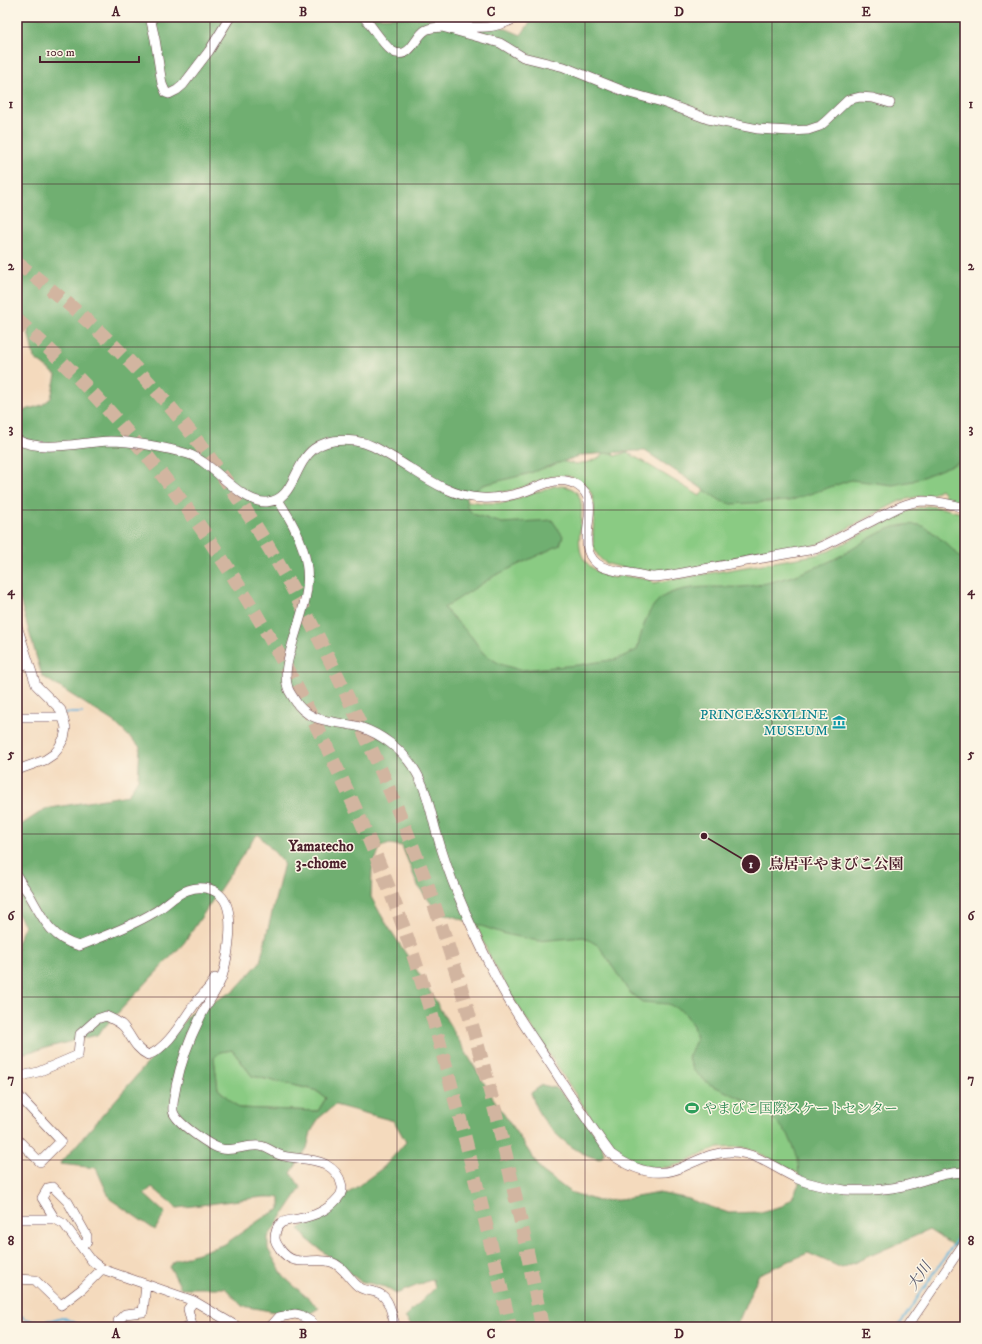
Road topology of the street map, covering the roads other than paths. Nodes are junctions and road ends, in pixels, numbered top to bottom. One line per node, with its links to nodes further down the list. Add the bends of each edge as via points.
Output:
1 (150, 17): 2 (street, via 162,84 169,94 177,90 187,79 209,51)
2 (230, 17)
3 (364, 17): 5 (street, via 386,45 397,53 411,48 419,35 427,29)
4 (518, 17): 5 (street, via 502,24 485,27)
5 (442, 28): 6 (street, via 500,43 523,57 564,67 626,92 708,119 758,129 808,130 826,122 848,100 860,97)
6 (890, 103)
7 (17, 440): 8 (street, via 37,446 130,442 175,451 193,456 257,502)
8 (278, 500): 9 (street, via 287,491 311,450 324,442 335,440 374,446 445,489 480,498 501,498 548,481 566,480 576,484 588,498 590,508 587,541 595,563 605,569 654,577 815,549 907,504 922,501); 21 (street, via 301,539 308,574 305,599 286,672 288,689 298,706 310,715 374,733 397,749 414,767 425,789 457,892 498,982 521,1022 611,1154 637,1169 662,1172 683,1167 714,1153 746,1153 798,1179 845,1190 883,1189 942,1174)
9 (965, 508)
10 (17, 626): 11 (street)
11 (29, 664): 12 (street); 14 (street, via 36,685 61,710)
12 (17, 665)
13 (17, 716): 14 (street)
14 (62, 717): 15 (street, via 66,728 58,749 45,760)
15 (17, 770)
16 (17, 876): 17 (street, via 47,926 60,937 79,946 132,924 189,889 213,890 222,896 229,915)
17 (225, 964): 18 (street, via 173,1036 152,1053 148,1055 140,1051 123,1026 106,1016 97,1019 80,1034 78,1054 38,1072); 35 (street, via 214,994 200,1016 182,1061 173,1113 180,1123 214,1147 223,1150 262,1146 280,1155 321,1162 335,1172 340,1179 341,1195 326,1210 287,1220 278,1225 275,1242 284,1254 294,1261 332,1262 360,1288 382,1296 387,1302)
18 (17, 1077)
19 (17, 1094): 20 (street, via 61,1141 40,1162)
20 (17, 1139)
21 (965, 1172)
22 (17, 1219): 23 (street)
23 (55, 1219): 25 (street, via 64,1224); 25 (street, via 42,1198 48,1188 53,1187 68,1202 87,1236 87,1242)
24 (965, 1242): 36 (street)
25 (81, 1245): 26 (street, via 92,1261)
26 (102, 1269): 27 (street, via 61,1305 35,1280); 28 (street)
27 (17, 1279)
28 (146, 1285): 29 (street); 31 (street, via 143,1312 125,1314 118,1321)
29 (194, 1300): 32 (street, via 188,1310 192,1325); 33 (street)
30 (312, 1322): 34 (street, via 295,1314 279,1317)
31 (119, 1327)
32 (186, 1327)
33 (238, 1327)
34 (270, 1327)
35 (396, 1327)
36 (907, 1327)

